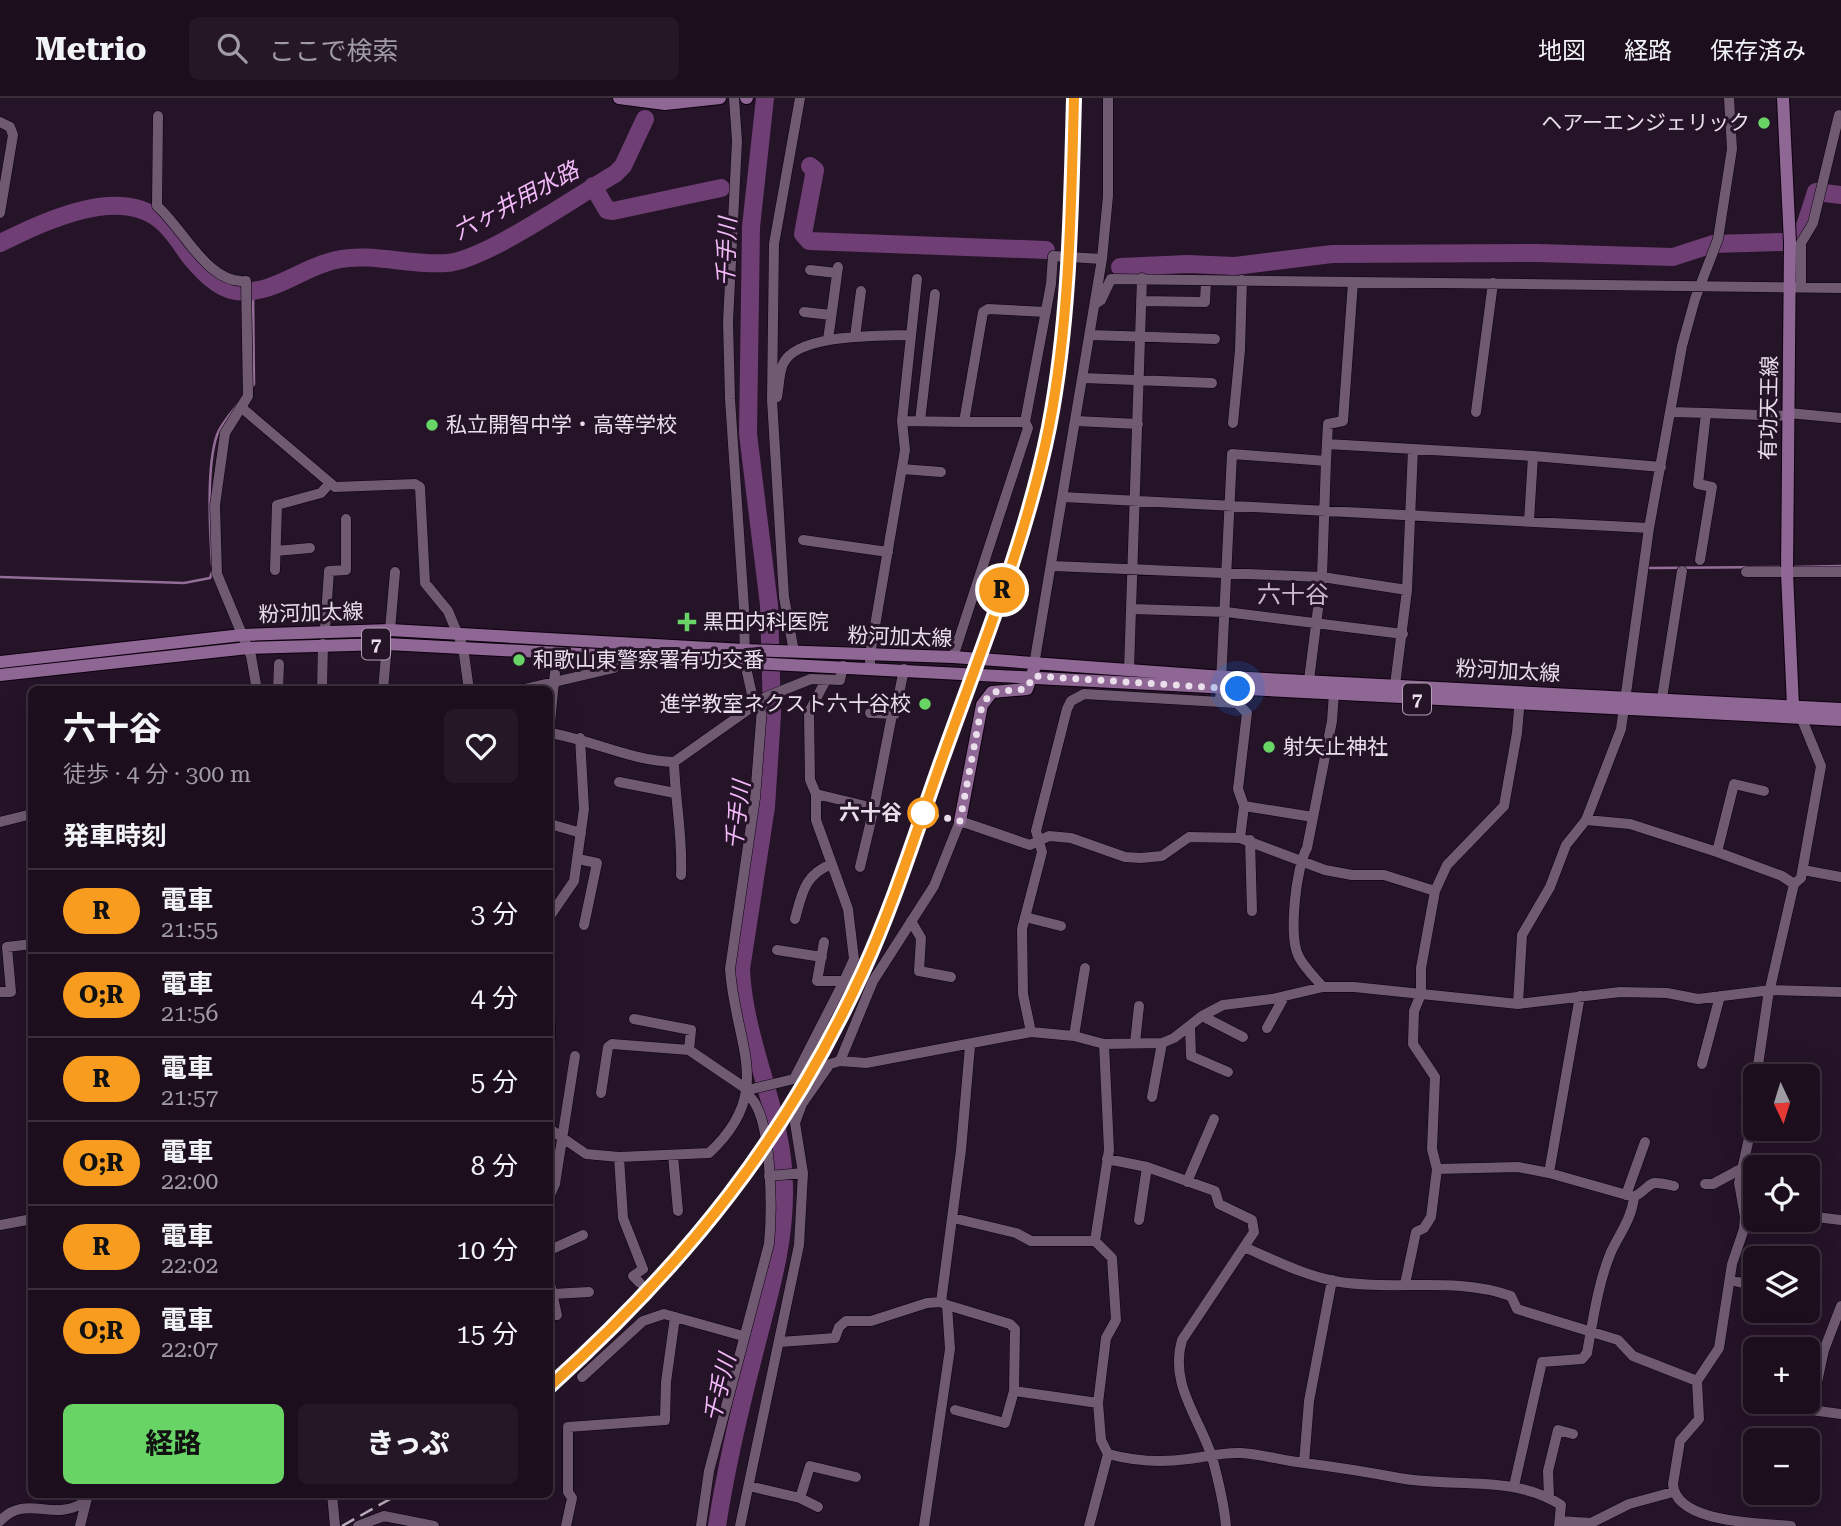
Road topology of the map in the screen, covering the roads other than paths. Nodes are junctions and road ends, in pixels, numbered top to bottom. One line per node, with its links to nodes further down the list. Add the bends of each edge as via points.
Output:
1 (619, 98): 2 (main road, via 665,104)
2 (720, 98)
3 (734, 98): 100 (street, via 737,141 728,322)
4 (800, 98): 44 (street, via 774,244)
5 (1108, 98): 12 (street, via 1108,196)
6 (1729, 98): 20 (street, via 1732,149 1717,243)
7 (1783, 98): 21 (main road, 有功天王線)
8 (1839, 115): 21 (street, via 1813,223 1801,243)
9 (158, 116): 39 (street, via 157,206 210,266 229,280 246,281 248,391)
10 (0, 122): 11 (street, via 10,127 13,135)
11 (0, 213)
12 (1102, 259): 26 (street); 28 (street, via 1053,256)
13 (810, 270): 29 (street, via 837,270)
14 (1142, 278): 16 (street); 25 (street); 26 (street, via 1111,279)
15 (917, 279): 30 (street)
16 (1206, 280): 17 (street); 25 (street, via 1205,302)
17 (1242, 280): 18 (street); 51 (street)
18 (1353, 282): 19 (street); 53 (street, via 1343,422 1328,424)
19 (1493, 283): 20 (street); 40 (street)
20 (1702, 287): 21 (street); 41 (street, via 1682,346)
21 (1796, 288): 22 (street); 43 (main road, 有功天王線)
22 (1841, 288)
23 (860, 291): 32 (street)
24 (935, 294): 47 (street)
25 (1141, 301): 33 (street)
26 (1095, 304): 31 (street)
27 (804, 312): 29 (street)
28 (1046, 312): 49 (street, via 983,312); 50 (street)
29 (831, 316): 35 (street)
30 (909, 335): 32 (street); 46 (street)
31 (1090, 335): 33 (street); 36 (street)
32 (855, 337): 35 (street)
33 (1140, 337): 34 (street); 37 (street)
34 (1214, 340)
35 (828, 341): 44 (street, via 792,354 783,364)
36 (1083, 379): 37 (street); 48 (street)
37 (1139, 380): 38 (street); 52 (street)
38 (1212, 383)
39 (242, 408): 60 (street); 92 (street, via 221,444 215,505 217,574)
40 (1476, 412)
41 (1672, 412): 42 (street); 57 (street)
42 (1706, 413): 43 (street); 73 (street, via 1698,484 1712,487)
43 (1789, 415): 45 (street); 81 (main road, 有功天王線)
44 (773, 416): 98 (street)
45 (1841, 418)
46 (902, 421): 47 (street); 58 (street)
47 (920, 421): 49 (street)
48 (1076, 421): 52 (street); 61 (street)
49 (964, 422): 50 (street)
50 (1025, 422): 101 (street, via 1028,428 1009,495)
51 (1233, 423)
52 (1138, 424): 62 (street)
53 (1327, 444): 54 (street); 56 (street)
54 (1413, 449): 55 (street); 65 (street)
55 (1533, 456): 57 (street); 67 (street)
56 (1326, 461): 63 (street, via 1232,454); 64 (street)
57 (1661, 467): 68 (street)
58 (902, 469): 59 (street); 72 (street)
59 (941, 472)
60 (329, 484): 71 (street, via 321,493 277,505); 90 (street, via 420,487 425,583 448,611)
61 (1063, 498): 62 (street); 74 (street)
62 (1136, 500): 63 (street); 75 (street)
63 (1230, 505): 64 (street); 77 (street)
64 (1324, 509): 65 (street); 83 (street)
65 (1411, 514): 67 (street); 84 (street)
66 (346, 519): 88 (street, via 346,570 329,571)
67 (1529, 521): 68 (street)
68 (1649, 528): 125 (street)
69 (803, 540): 72 (street)
70 (310, 548): 71 (street)
71 (276, 551): 76 (street)
72 (888, 552): 102 (street)
73 (1700, 560)
74 (1052, 566): 75 (street); 107 (street)
75 (1134, 568): 77 (street); 85 (street)
76 (275, 570)
77 (1227, 571): 83 (street); 86 (street)
78 (1682, 571): 124 (street)
79 (396, 572): 89 (street)
80 (1746, 572): 81 (street)
81 (1787, 572): 82 (street); 127 (main road, 有功天王線)
82 (1841, 572)
83 (1322, 577): 84 (street); 87 (street)
84 (1408, 590): 91 (street)
85 (1132, 609): 86 (street); 108 (street)
86 (1226, 612): 87 (street); 120 (street)
87 (1317, 622): 91 (street); 112 (street)
88 (326, 630): 89 (main road, 粉河加太線 / 7); 92 (main road, 粉河加太線 / 7)
89 (390, 630): 90 (main road, 粉河加太線 / 7)
90 (457, 634): 95 (street); 100 (main road, 粉河加太線 / 7)
91 (1403, 634): 113 (street)
92 (243, 635): 96 (street); 103 (main road, 粉河加太線 / 7)
93 (323, 644): 94 (main road, 粉河加太線 / 7); 96 (main road, 粉河加太線 / 7); 116 (street)
94 (387, 644): 95 (main road, 粉河加太線 / 7); 117 (street)
95 (463, 647): 97 (main road, 粉河加太線 / 7); 118 (street)
96 (248, 648): 109 (main road, 粉河加太線 / 7); 114 (street)
97 (557, 652): 99 (main road, 粉河加太線 / 7); 110 (street)
98 (791, 652): 100 (main road, 粉河加太線 / 7); 102 (main road, 粉河加太線 / 7)
99 (615, 654): 100 (main road, 粉河加太線 / 7); 110 (street, via 614,668)
100 (748, 657): 105 (main road, 粉河加太線 / 7, via 790,665); 126 (street)
101 (953, 657): 102 (main road, 粉河加太線 / 7); 107 (main road, 粉河加太線 / 7)
102 (870, 661): 105 (main road, 粉河加太線 / 7); 106 (main road, 粉河加太線 / 7)
103 (0, 662)
104 (279, 664): 115 (street)
105 (843, 666): 111 (street, via 840,680)
106 (904, 669): 107 (main road, 粉河加太線 / 7); 130 (street)
107 (1034, 670): 108 (main road, 粉河加太線 / 7); 120 (main road, 粉河加太線 / 7); 145 (main road, via 1027,689 992,692 982,705)
108 (1129, 670): 120 (main road, 粉河加太線 / 7)
109 (0, 675)
110 (554, 680): 119 (street); 121 (street)
111 (826, 680): 126 (street, via 811,679); 139 (street, via 809,712 810,780)
112 (1309, 680): 113 (main road, 粉河加太線 / 7); 120 (main road, 粉河加太線 / 7)
113 (1395, 685): 123 (main road, 粉河加太線 / 7)
114 (256, 686)
115 (278, 686)
116 (322, 686)
117 (383, 686)
118 (468, 686)
119 (534, 686)
120 (1221, 689): 122 (main road, 粉河加太線 / 7); 140 (street, via 1247,713 1238,789); 150 (street, via 1084,694 1071,701 1036,831)
121 (553, 690)
122 (1334, 694): 123 (main road, 粉河加太線 / 7); 143 (street)
123 (1520, 697): 125 (main road, 粉河加太線 / 7); 160 (street, via 1504,806 1447,865)
124 (1662, 698): 125 (main road, 粉河加太線 / 7); 127 (main road, 粉河加太線 / 7)
125 (1625, 703): 131 (main road, 粉河加太線 / 7); 144 (street, via 1621,729)
126 (756, 704): 135 (street); 202 (street, via 762,708 755,798 730,969 750,1077)
127 (1793, 706): 128 (main road, 粉河加太線 / 7); 131 (main road)
128 (1841, 709)
129 (870, 713): 130 (street)
130 (892, 715): 141 (street)
131 (1801, 718): 132 (main road, 粉河加太線 / 7); 156 (street, via 1821,766)
132 (1841, 720)
133 (553, 734): 134 (street)
134 (580, 738): 135 (street, via 658,762); 148 (street, via 584,782)
135 (674, 762): 138 (street)
136 (619, 782): 138 (street)
137 (1764, 791): 151 (street, via 1734,784)
138 (675, 793): 157 (street, via 683,839)
139 (816, 794): 141 (street); 154 (street, via 816,820)
140 (1244, 806): 143 (street); 149 (street)
141 (874, 808): 155 (street)
142 (28, 815): 146 (street)
143 (1313, 817): 153 (street, via 1307,848)
144 (1586, 820): 151 (street, via 1630,824); 183 (street, via 1566,845 1550,887 1522,935)
145 (960, 821): 150 (street, via 1030,845); 165 (street, via 934,886)
146 (0, 822)
147 (553, 825): 148 (street)
148 (581, 833): 152 (street)
149 (1245, 839): 150 (street, via 1189,837 1163,856 1142,858 1071,838); 153 (street); 162 (street)
150 (1040, 840): 163 (street, via 1042,852)
151 (1717, 852): 159 (street)
152 (578, 859): 161 (street, via 574,881); 166 (street, via 597,863)
153 (1299, 861): 160 (street, via 1352,875 1384,875); 175 (street, via 1294,903 1297,955)
154 (832, 864): 164 (street, via 818,869 804,885); 174 (street, via 846,896 853,946 854,959)
155 (860, 867)
156 (1803, 870): 158 (street); 159 (street)
157 (681, 875)
158 (1841, 877)
159 (1794, 884): 176 (street)
160 (1434, 891): 179 (street)
161 (553, 911)
162 (1252, 911)
163 (1025, 917): 167 (street); 189 (street, via 1023,994)
164 (795, 919)
165 (911, 922): 173 (street, via 921,938 919,971); 198 (street, via 873,981)
166 (584, 925)
167 (1061, 926)
168 (824, 942): 171 (street)
169 (28, 944): 177 (street, via 7,947 11,992)
170 (777, 950): 171 (street)
171 (822, 957): 174 (street, via 817,981)
172 (1085, 968): 190 (street)
173 (951, 977)
174 (844, 981): 202 (street, via 794,1079)
175 (1323, 987): 179 (street); 182 (street)
176 (1771, 990): 178 (street); 181 (street); 213 (street, via 1758,1065 1746,1101 1749,1138)
177 (0, 992)
178 (1841, 992)
179 (1421, 994): 183 (street); 212 (street, via 1414,1011 1413,1044 1435,1077 1432,1149)
180 (1580, 996): 181 (street, via 1620,992 1698,999); 183 (street); 215 (street)
181 (1720, 996): 199 (street)
182 (1284, 997): 185 (street, via 1236,1001); 188 (street)
183 (1518, 1004)
184 (1139, 1006): 193 (street)
185 (1202, 1016): 187 (street); 191 (street)
186 (634, 1019): 196 (street, via 691,1030)
187 (1190, 1026): 192 (street); 200 (street, via 1191,1056)
188 (1267, 1028)
189 (1031, 1032): 190 (street); 195 (street)
190 (1074, 1037): 194 (street)
191 (1243, 1037)
192 (1162, 1042): 193 (street); 203 (street)
193 (1135, 1043): 194 (street)
194 (1104, 1044): 210 (street)
195 (970, 1046): 198 (street, via 866,1063); 225 (street)
196 (688, 1050): 201 (street, via 612,1044); 202 (street)
197 (575, 1056): 206 (street)
198 (840, 1060): 214 (street, via 822,1071 795,1122)
199 (1702, 1064)
200 (1228, 1072)
201 (601, 1093)
202 (748, 1093): 208 (street, via 726,1138 709,1153); 216 (street, via 756,1101)
203 (1152, 1097)
204 (1214, 1119): 217 (street)
205 (553, 1132): 206 (street)
206 (562, 1139): 209 (street, via 586,1154); 220 (street)
207 (1646, 1142): 221 (street)
208 (673, 1155): 209 (street); 223 (street)
209 (619, 1157): 237 (street, via 623,1218 643,1269 633,1276)
210 (1107, 1159): 211 (street); 232 (street)
211 (1147, 1167): 217 (street); 227 (street)
212 (1437, 1169): 215 (street, via 1518,1167); 239 (street, via 1431,1217 1416,1232)
213 (1740, 1170): 218 (street); 222 (street)
214 (799, 1173): 216 (street); 249 (street, via 799,1245)
215 (1549, 1173): 221 (street)
216 (771, 1176): 248 (street, via 769,1244)
217 (1187, 1182): 233 (street, via 1215,1191 1219,1204 1252,1220 1254,1232)
218 (1705, 1184)
219 (1674, 1186): 221 (street, via 1656,1182)
220 (553, 1188)
221 (1630, 1196): 247 (street, via 1625,1230 1612,1252)
222 (1743, 1198)
223 (678, 1211)
224 (1820, 1217): 228 (street)
225 (953, 1218): 232 (street, via 1031,1241); 243 (street)
226 (28, 1220): 229 (street)
227 (1139, 1220)
228 (1841, 1220)
229 (0, 1225)
230 (1743, 1231): 236 (street)
231 (583, 1235): 234 (street)
232 (1095, 1241): 254 (street, via 1112,1258 1116,1320 1106,1338)
233 (1244, 1247): 235 (street); 260 (street, via 1182,1340 1178,1354 1177,1370)
234 (553, 1249)
235 (1332, 1280): 239 (street); 261 (street, via 1309,1401)
236 (1730, 1280): 238 (street); 252 (street, via 1719,1348)
237 (640, 1283)
238 (1743, 1283)
239 (1405, 1284): 247 (street, via 1483,1286 1510,1296 1517,1309)
240 (553, 1289): 241 (street)
241 (589, 1292)
242 (553, 1298): 245 (street, via 557,1315)
243 (944, 1303): 249 (street, via 927,1303 871,1321 846,1321 835,1338); 253 (street, via 1016,1329); 281 (street, via 950,1349)
244 (1841, 1306): 250 (street)
245 (553, 1315)
246 (675, 1317): 248 (street); 251 (street, via 664,1314 643,1321); 278 (street, via 665,1420 568,1427 568,1492 572,1498)
247 (1591, 1331): 252 (street, via 1618,1340 1633,1356); 264 (street, via 1582,1359 1542,1362)
248 (743, 1336): 279 (street, via 709,1471)
249 (780, 1342): 263 (street)
250 (1820, 1353)
251 (582, 1377)
252 (1697, 1381): 265 (street, via 1699,1419 1680,1441)
253 (1014, 1391): 254 (street); 255 (street, via 1005,1423)
254 (1098, 1404): 259 (street, via 1101,1440)
255 (955, 1410)
256 (1820, 1412): 257 (street)
257 (1841, 1415)
258 (1573, 1434): 266 (street, via 1558,1430 1548,1471)
259 (1108, 1454): 260 (street, via 1134,1460); 282 (street)
260 (1211, 1455): 261 (street, via 1240,1453); 283 (street)
261 (1304, 1464): 264 (street, via 1334,1465 1401,1479)
262 (856, 1477): 269 (street, via 810,1466)
263 (749, 1486): 269 (street); 280 (street)
264 (1514, 1486): 266 (street)
265 (1673, 1492): 272 (street); 273 (street, via 1629,1504 1591,1524)
266 (1549, 1497): 273 (street, via 1561,1504)
267 (86, 1498): 271 (street, via 75,1508 56,1511 20,1507); 274 (street)
268 (332, 1498): 275 (street)
269 (800, 1498): 270 (street)
270 (818, 1507)
271 (0, 1521)
272 (1713, 1522): 284 (street)
273 (1559, 1524)
274 (80, 1526)
275 (335, 1526)
276 (358, 1526): 277 (street, via 384,1516)
277 (434, 1526)
278 (566, 1526)
279 (701, 1526)
280 (740, 1526)
281 (924, 1526)
282 (1089, 1526)
283 (1226, 1526)
284 (1790, 1526)

